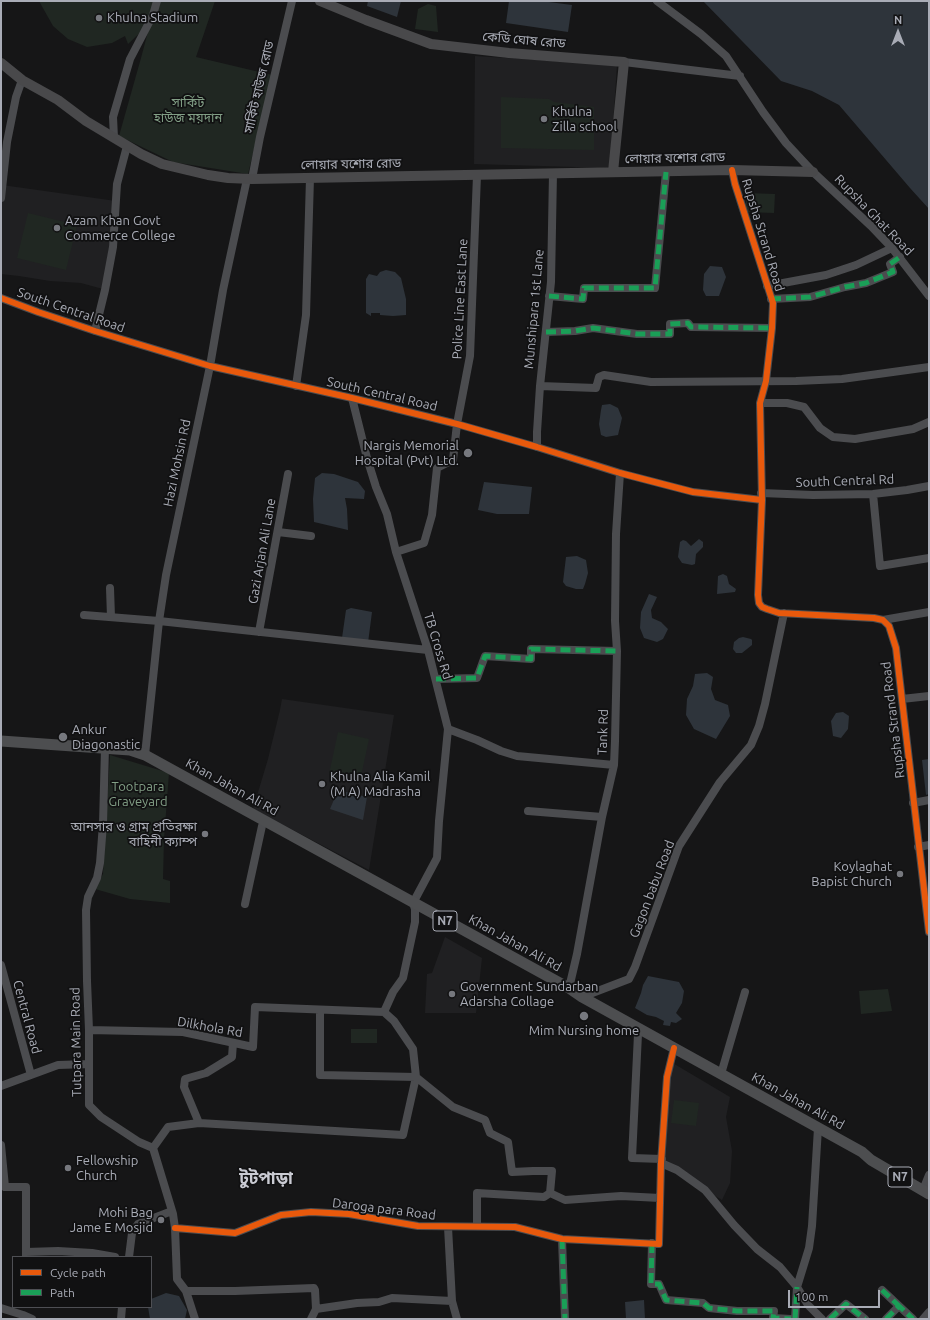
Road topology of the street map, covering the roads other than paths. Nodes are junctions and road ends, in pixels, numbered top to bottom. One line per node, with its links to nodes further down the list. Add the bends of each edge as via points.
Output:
1 (157, 1): 9 (street, via 153,16 130,59 113,117)
2 (292, 1): 18 (street, সার্কিট হাউজ রোড)
3 (320, 1): 5 (main road, কেডি ঘোষ রোড, via 431,44)
4 (658, 1): 7 (street, Rupsha Ghat Road, via 726,56)
5 (624, 62): 7 (street); 12 (main road)
6 (1, 63): 8 (main road, লোয়ার যশোর রোড)
7 (740, 76): 14 (street, Rupsha Ghat Road, via 786,143)
8 (22, 80): 9 (main road, লোয়ার যশোর রোড, via 58,100 86,122); 19 (street, via 7,142)
9 (114, 138): 10 (main road, লোয়ার যশোর রোড)
10 (127, 146): 18 (main road, লোয়ার যশোর রোড, via 162,164 208,175); 29 (street, via 117,184 113,247)
11 (732, 170): 13 (main road, লোয়ার যশোর রোড); 14 (main road, লোয়ার যশোর রোড); 23 (street, Rupsha Strand Road)
12 (613, 172): 13 (main road, লোয়ার যশোর রোড); 15 (main road, লোয়ার যশোর রোড)
13 (666, 172): 24 (street, via 655,288 584,288 583,299)
14 (813, 172): 21 (street, Rupsha Ghat Road)
15 (553, 173): 16 (main road, লোয়ার যশোর রোড); 24 (street, Munshipara 1st Lane)
16 (476, 175): 17 (main road, লোয়ার যশোর রোড); 39 (street, Police Line East Lane, via 470,356)
17 (310, 178): 18 (main road, লোয়ার যশোর রোড); 34 (street, via 306,315)
18 (250, 179): 31 (street, Hazi Mohsin Rd, via 223,290)
19 (2, 185): 20 (street)
20 (1, 198)
21 (892, 248): 22 (street, Rupsha Ghat Road); 23 (street, via 856,265 826,275)
22 (900, 257): 25 (street, Rupsha Ghat Road); 27 (street, via 890,264 893,272 866,283 810,297)
23 (767, 286): 27 (street, Rupsha Strand Road)
24 (550, 296): 30 (street, Munshipara 1st Lane)
25 (929, 296)
26 (1, 298): 29 (street, South Central Road)
27 (772, 299): 28 (street, Rupsha Strand Road)
28 (772, 328): 30 (street, via 691,327 688,323 670,324 670,334 637,334 592,328); 33 (street, Rupsha Strand Road)
29 (95, 331): 31 (street, South Central Road)
30 (546, 332): 35 (street, Munshipara 1st Lane)
31 (210, 366): 34 (street, South Central Road); 56 (street, Hazi Mohsin Rd, via 166,575)
32 (929, 367): 33 (street, via 842,379)
33 (766, 381): 35 (street, via 651,382 604,375 599,377 596,388); 37 (street, Rupsha Strand Road)
34 (296, 386): 36 (street, South Central Road)
35 (540, 386): 40 (street, Munshipara 1st Lane)
36 (352, 398): 39 (street, South Central Road); 48 (street, TB Cross Rd, via 367,458 387,514)
37 (760, 403): 38 (street, via 787,403 804,407 820,428 833,437 855,439 913,429); 45 (street, Rupsha Strand Road)
38 (929, 422)
39 (457, 424): 40 (street, South Central Road); 48 (street, Police Line East Lane, via 453,460 437,468 432,515 424,542)
40 (537, 447): 41 (street, South Central Road)
41 (620, 473): 45 (street, South Central Road, via 692,492); 59 (street, Tank Rd, via 616,534)
42 (288, 474): 46 (street, Gazi Arjan Ali Lane)
43 (929, 486): 44 (street, South Central Rd)
44 (874, 494): 45 (street, South Central Rd); 49 (street, via 880,566)
45 (761, 497): 52 (street, Rupsha Strand Road, via 759,603 762,607)
46 (278, 532): 47 (street); 57 (street, Gazi Arjan Ali Lane)
47 (311, 536)
48 (396, 552): 58 (street, TB Cross Rd)
49 (929, 558)
50 (110, 588): 54 (street)
51 (929, 612): 55 (street)
52 (784, 613): 55 (street, Rupsha Strand Road); 83 (street, Gagon babu Road, via 765,704 751,745 720,782 679,846 629,979)
53 (84, 615): 54 (street)
54 (111, 617): 56 (street)
55 (883, 620): 62 (street, Rupsha Strand Road, via 889,626 896,648)
56 (159, 621): 57 (street); 67 (street, Hazi Mohsin Rd)
57 (259, 632): 58 (street)
58 (428, 650): 60 (street, TB Cross Rd)
59 (616, 651): 60 (street, via 531,649 531,659 485,656 477,678); 68 (street, Tank Rd)
60 (436, 679): 63 (street, TB Cross Rd)
61 (929, 696): 62 (street)
62 (902, 699): 70 (street, Rupsha Strand Road)
63 (448, 729): 68 (street, via 517,756); 78 (street, TB Cross Rd, via 437,858)
64 (1, 741): 66 (highway, Khan Jahan Ali Rd / N7)
65 (1, 748): 66 (highway, Khan Jahan Ali Rd / N7)
66 (105, 750): 67 (highway, Khan Jahan Ali Rd / N7, via 130,750); 73 (highway, Khan Jahan Ali Rd / N7, via 143,759); 86 (street, Tutpara Main Road, via 100,863 86,910)
67 (145, 755): 78 (highway, Khan Jahan Ali Rd / N7)
68 (614, 765): 72 (street, Tank Rd)
69 (929, 800): 70 (street)
70 (914, 803): 75 (street, Rupsha Strand Road)
71 (528, 812): 72 (street)
72 (602, 817): 81 (street, Tank Rd)
73 (262, 826): 77 (street); 78 (highway, Khan Jahan Ali Rd / N7)
74 (929, 845): 75 (street)
75 (918, 847): 76 (street, Rupsha Strand Road)
76 (926, 878): 79 (street, Rupsha Strand Road)
77 (245, 904)
78 (414, 906): 81 (highway, Khan Jahan Ali Rd / N7); 85 (street, via 415,922 402,978); 87 (highway, Khan Jahan Ali Rd / N7)
79 (929, 932)
80 (1, 965): 92 (street, Central Road)
81 (569, 988): 83 (highway, Khan Jahan Ali Rd / N7)
82 (745, 992): 91 (street)
83 (582, 997): 89 (highway, Khan Jahan Ali Rd / N7)
84 (320, 1010): 85 (street, Dilkhola Rd); 88 (street, Dilkhola Rd, via 255,1007 252,1047); 93 (street, via 320,1075)
85 (384, 1012): 93 (street, via 394,1021 413,1049)
86 (89, 1030): 88 (street, Dilkhola Rd, via 183,1032); 90 (street, Tutpara Main Road)
87 (638, 1034): 89 (highway, Khan Jahan Ali Rd / N7); 99 (street, via 632,1158)
88 (233, 1043): 95 (street, via 232,1057 206,1073 186,1079 184,1087)
89 (673, 1051): 91 (highway, Khan Jahan Ali Rd / N7); 96 (highway, Khan Jahan Ali Rd / N7); 99 (street, via 668,1077)
90 (89, 1064): 92 (street, via 58,1065); 98 (street, Tutpara Main Road, via 89,1105 101,1117 139,1142)
91 (721, 1074): 96 (highway, Khan Jahan Ali Rd / N7)
92 (31, 1075): 94 (street)
93 (416, 1077): 95 (street, via 403,1135); 102 (street, via 452,1107 485,1120 490,1133 508,1142 512,1172 552,1171)
94 (1, 1086)
95 (199, 1123): 98 (street, via 168,1127)
96 (818, 1131): 101 (highway, Khan Jahan Ali Rd / N7, via 859,1157 870,1160); 113 (street, via 812,1226 809,1248)
97 (1, 1145): 110 (street, via 4,1187 26,1187)
98 (153, 1148): 104 (street)
99 (662, 1161): 103 (street); 113 (street, via 705,1190 734,1225 757,1249 780,1267)
100 (929, 1175): 101 (street)
101 (926, 1192)
102 (550, 1193): 103 (street, via 565,1200 621,1196); 105 (street, via 544,1197 477,1192)
103 (660, 1198): 109 (street, via 659,1244)
104 (172, 1211): 107 (street); 112 (street, via 138,1224 132,1233)
105 (477, 1226): 106 (street, Daroga para Road); 108 (street, Daroga para Road, via 515,1227)
106 (448, 1227): 107 (street, Daroga para Road, via 418,1226 349,1214 311,1212 281,1215 234,1233); 116 (street)
107 (175, 1228): 115 (street, via 177,1280)
108 (562, 1239): 109 (street, Daroga para Road); 128 (street)
109 (652, 1244): 129 (street, via 652,1284 659,1284 666,1300 703,1303 708,1308 774,1310 773,1318)
110 (26, 1255): 111 (street, via 58,1250)
111 (107, 1256)
112 (129, 1256)
113 (797, 1287): 130 (street); 131 (street, via 808,1305)
114 (882, 1290): 117 (street)
115 (186, 1291): 120 (street, via 314,1288); 125 (street)
116 (452, 1301): 120 (street, via 392,1298 379,1302); 127 (street)
117 (898, 1306): 134 (street); 135 (street)
118 (1, 1308): 121 (street)
119 (122, 1308): 124 (street)
120 (316, 1309): 126 (street)
121 (23, 1311): 123 (street)
122 (929, 1312): 136 (street)
123 (32, 1319)
124 (121, 1319)
125 (195, 1319)
126 (311, 1319)
127 (457, 1319)
128 (565, 1319)
129 (791, 1319)
130 (795, 1319)
131 (822, 1319)
132 (830, 1319): 133 (street, via 846,1304)
133 (865, 1319)
134 (886, 1319)
135 (913, 1319)
136 (923, 1319)

